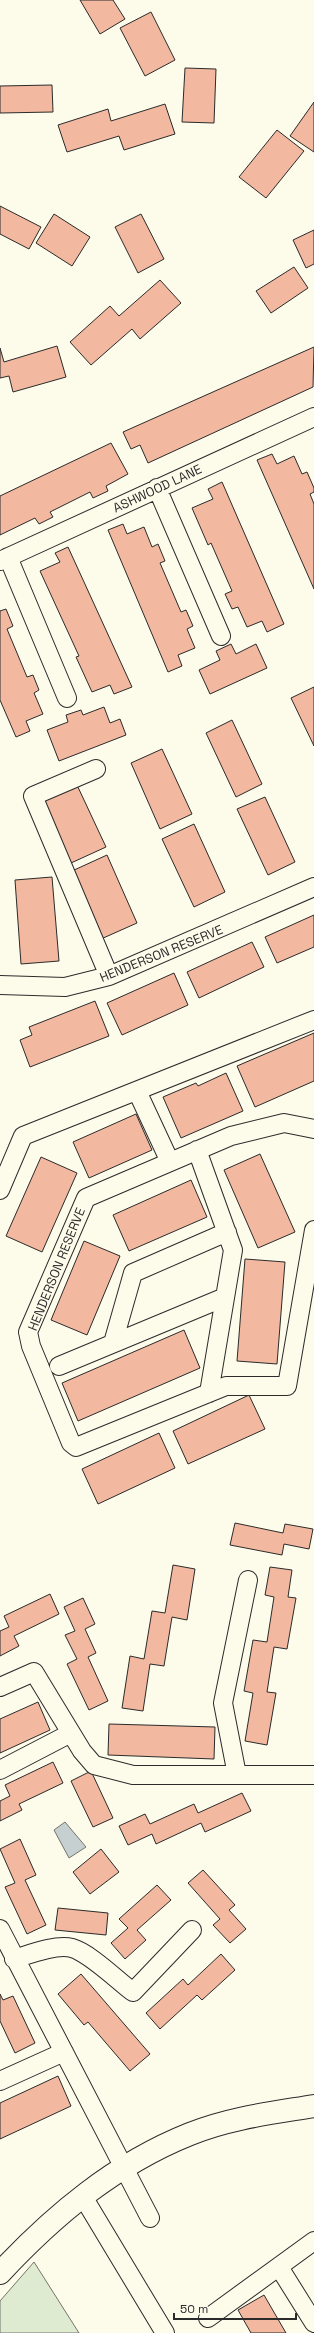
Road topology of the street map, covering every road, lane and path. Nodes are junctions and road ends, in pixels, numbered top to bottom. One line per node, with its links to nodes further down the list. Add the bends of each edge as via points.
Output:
1 (313, 420): 2 (street, ASHWOOD LANE)
2 (157, 488): 3 (street, ASHWOOD LANE); 4 (street)
3 (4, 559): 5 (street)
4 (221, 636)
5 (67, 698)
6 (96, 769): 8 (street, via 33,796)
7 (314, 887): 8 (street, HENDERSON RESERVE)
8 (108, 976): 9 (street, HENDERSON RESERVE, via 65,987)
9 (0, 985)
10 (314, 1020): 11 (street)
11 (137, 1091): 14 (street); 15 (street, via 23,1136)
12 (314, 1129): 13 (street, HENDERSON RESERVE, via 284,1123 267,1126 231,1136)
13 (197, 1150): 14 (street, HENDERSON RESERVE); 17 (street)
14 (170, 1162): 21 (street, HENDERSON RESERVE, via 86,1198 28,1332 31,1346 71,1443 76,1447)
15 (0, 1190)
16 (314, 1230): 21 (street, HENDERSON RESERVE, via 286,1386 226,1386)
17 (228, 1232): 18 (street, via 233,1250); 19 (street, via 133,1273)
18 (225, 1297): 19 (street); 21 (street)
19 (113, 1343): 20 (street)
20 (59, 1366)
21 (209, 1393)
22 (248, 1580): 26 (street, via 223,1703)
23 (0, 1687): 24 (street, via 34,1672)
24 (71, 1733): 25 (street); 26 (street, via 94,1765 126,1773)
25 (0, 1770)
26 (237, 1775): 27 (street)
27 (314, 1775)
28 (0, 1929): 30 (street)
29 (192, 1930): 30 (street, via 133,1992 72,1948 46,1949)
30 (14, 1959): 31 (street)
31 (64, 2052): 32 (street); 34 (street)
32 (0, 2081)
33 (314, 2106): 34 (main road, via 248,2117 191,2134 147,2154)
34 (124, 2168): 35 (main road); 36 (street)
35 (82, 2195): 39 (main road); 42 (street)
36 (150, 2218)
37 (314, 2241): 38 (street)
38 (280, 2267): 40 (street); 41 (street)
39 (0, 2273)
40 (208, 2318)
41 (314, 2323)
42 (165, 2333)

